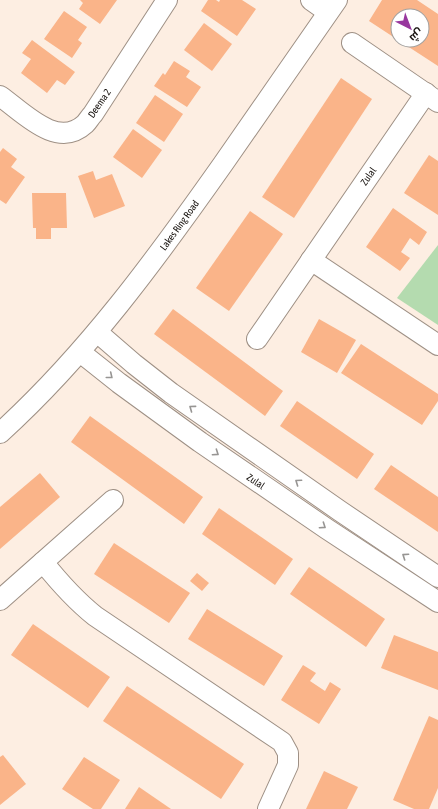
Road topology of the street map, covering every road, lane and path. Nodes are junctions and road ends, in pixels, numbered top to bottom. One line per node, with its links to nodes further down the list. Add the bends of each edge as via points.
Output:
1 (167, 0): 5 (street, Deema 2, via 93,114 85,124 74,131 48,131)
2 (311, 0): 3 (street)
3 (333, 6): 8 (street, Lakes Ring Road, via 182,222)
4 (352, 43): 6 (street, Zulal)
5 (0, 96)
6 (432, 98): 7 (street, Zulal)
7 (311, 260): 9 (street, Zulal); 10 (street)
8 (97, 332): 11 (street, Lakes Ring Road); 15 (street, one-way to 8, via 171,393)
9 (257, 339)
10 (438, 345)
11 (80, 352): 12 (street, Lakes Ring Road); 17 (street, Zulal, one-way to 17, via 200,442)
12 (0, 433)
13 (113, 500): 14 (street)
14 (43, 562): 16 (street); 18 (street, via 71,595 94,616 282,742 288,753 288,765)
15 (438, 578)
16 (0, 600)
17 (438, 602)
18 (268, 809)

